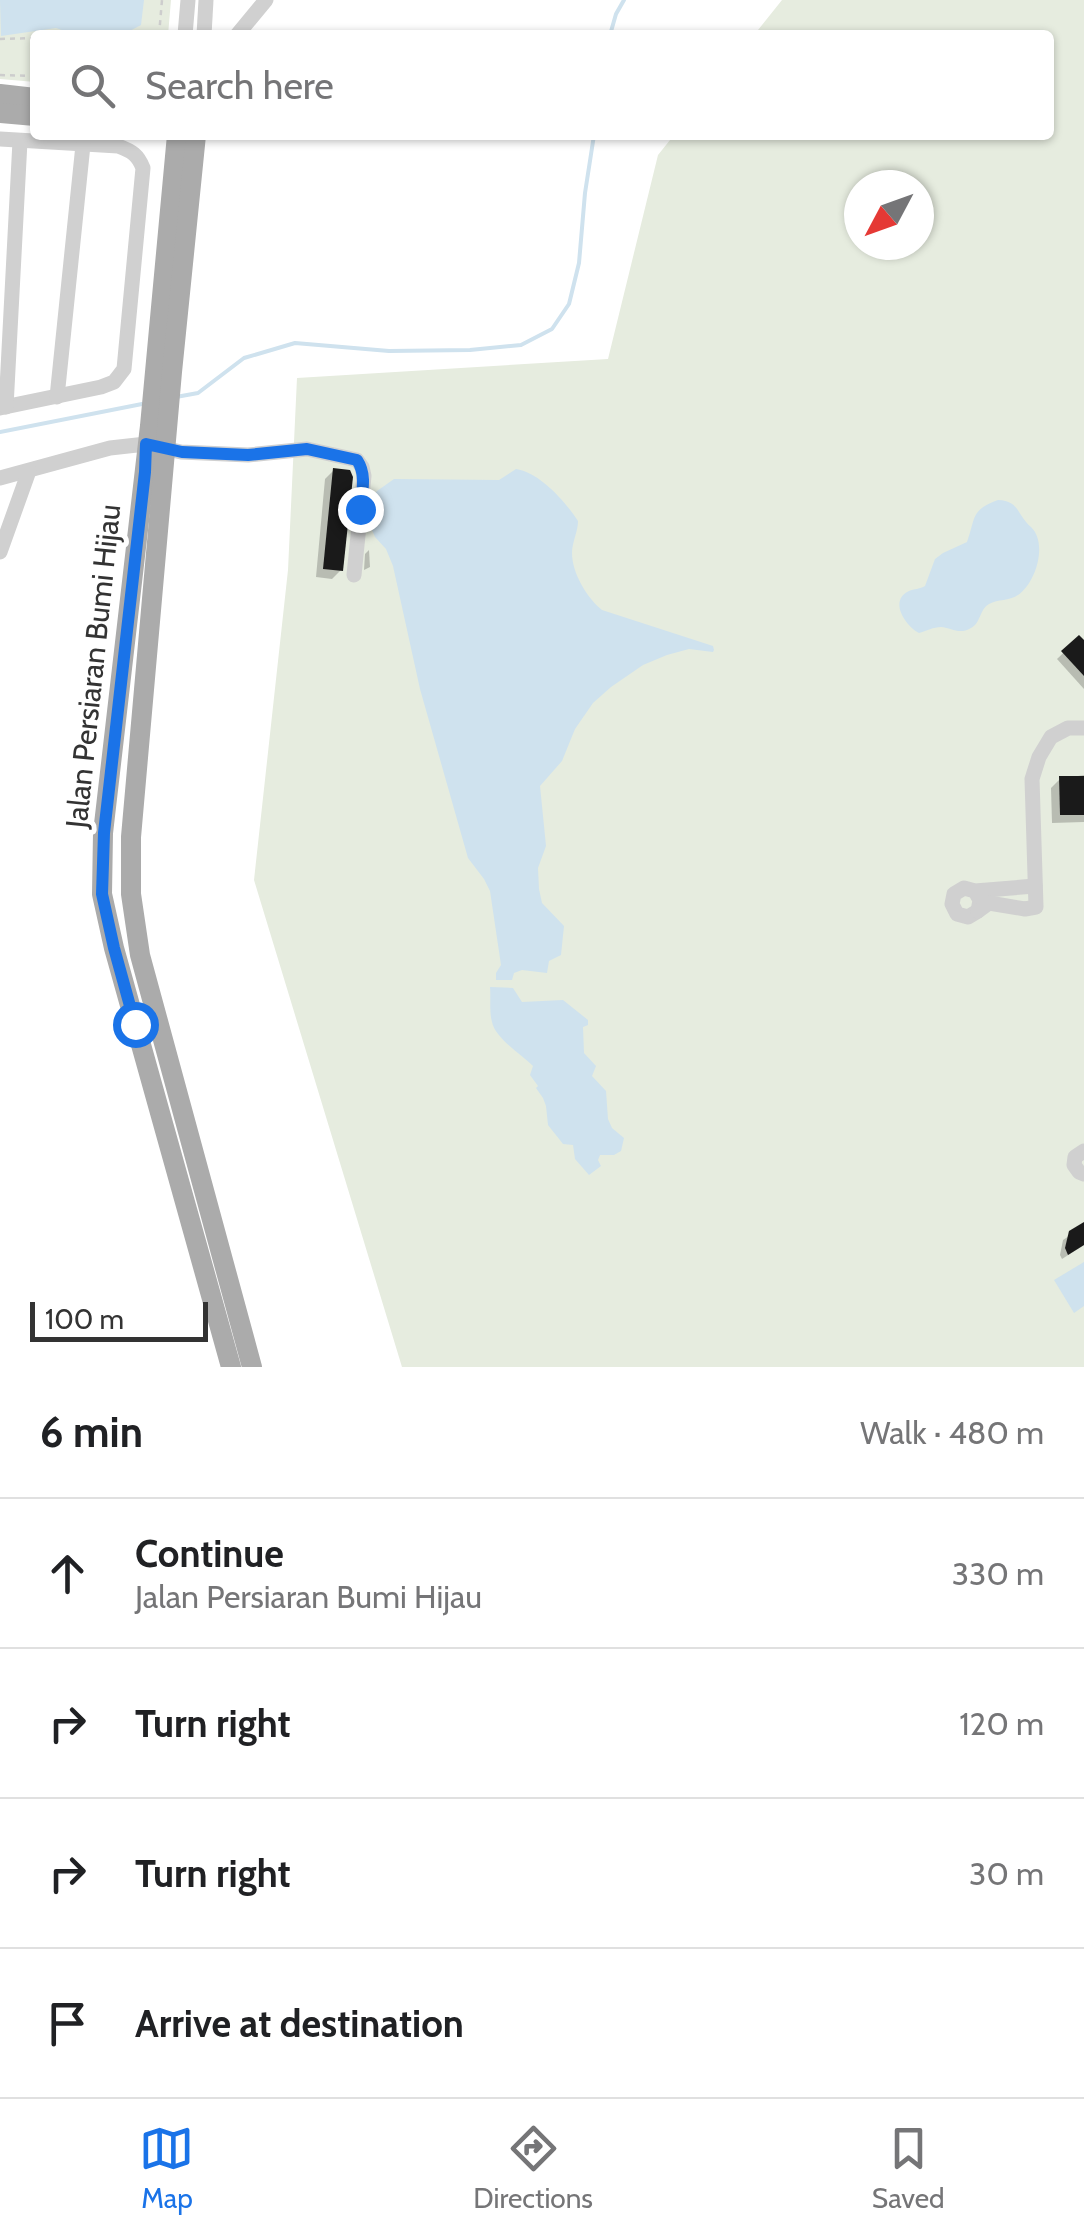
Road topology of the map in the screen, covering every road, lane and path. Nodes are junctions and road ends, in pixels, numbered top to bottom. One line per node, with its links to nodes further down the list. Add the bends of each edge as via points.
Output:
1 (162, 0): 5 (path)
2 (188, 0): 6 (street)
3 (206, 0): 7 (street)
4 (266, 0): 8 (street)
5 (159, 30)
6 (186, 30)
7 (204, 30)
8 (241, 30)
9 (30, 38): 10 (path)
10 (0, 39)
11 (0, 75): 12 (path)
12 (30, 76)
13 (0, 94): 14 (main road)
14 (30, 97)
15 (0, 113): 16 (main road)
16 (30, 116)
17 (0, 139): 18 (street)
18 (20, 140): 21 (street); 24 (street)
19 (177, 140): 22 (main road, Jalan Persiaran Bumi Hijau)
20 (195, 140): 22 (main road, Jalan Persiaran Bumi Hijau)
21 (83, 145): 23 (street); 23 (street, via 131,150 143,168 126,352 114,382)
22 (163, 373): 25 (main road, Jalan Persiaran Bumi Hijau)
23 (57, 397): 24 (street)
24 (3, 407)
25 (157, 436): 26 (street); 29 (street, via 182,452 307,449 357,460 364,476); 36 (main road, Jalan Persiaran Bumi Hijau, via 145,472 102,894); 37 (main road, Jalan Persiaran Bumi Hijau, via 131,894 140,955)
26 (29, 470): 27 (street); 28 (street)
27 (0, 478)
28 (0, 552)
29 (354, 576)
30 (1084, 728): 31 (street, via 1051,737 1032,779)
31 (1035, 886): 32 (street); 33 (street, via 1036,908 989,903)
32 (975, 891): 33 (street); 33 (street, via 964,888 952,904 968,917)
33 (978, 911)
34 (1084, 1151): 35 (street, via 1074,1165)
35 (1084, 1174)
36 (231, 1367)
37 (252, 1367)

